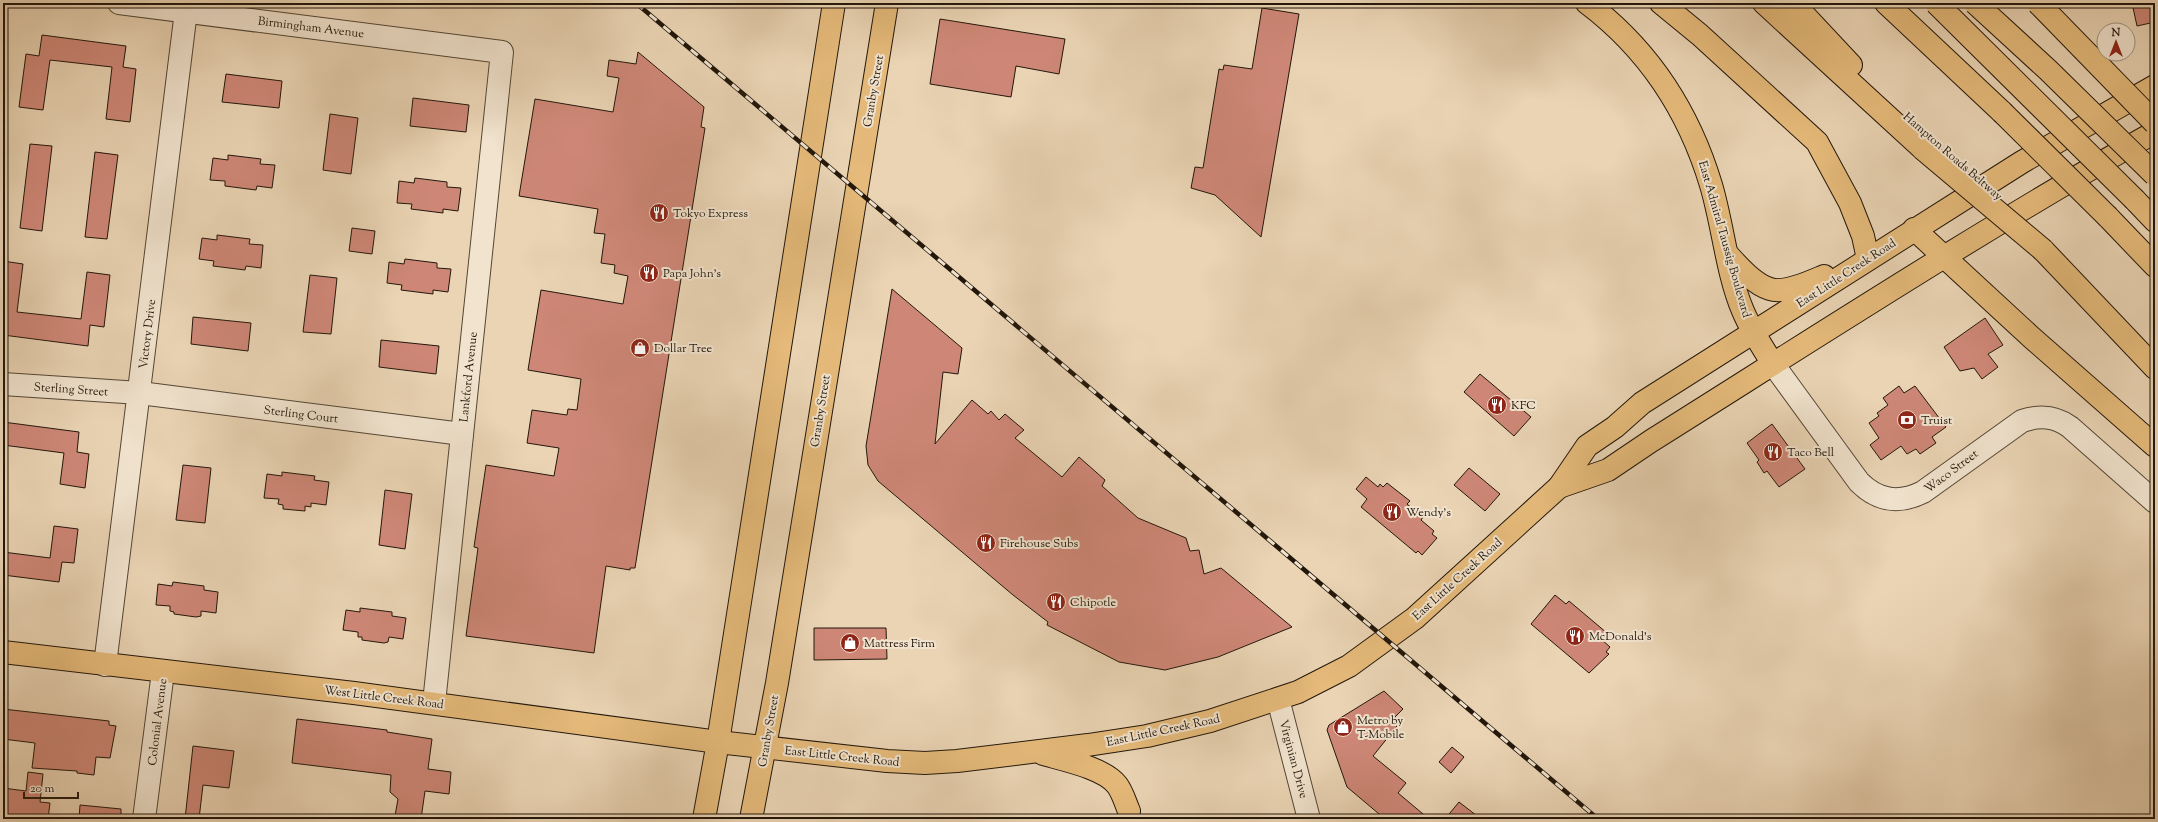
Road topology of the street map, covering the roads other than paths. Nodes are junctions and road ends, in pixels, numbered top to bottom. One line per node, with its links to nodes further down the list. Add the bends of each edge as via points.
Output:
1 (119, 3): 12 (street, Birmingham Avenue)
2 (834, 3): 39 (main road)
3 (887, 3): 40 (main road, Granby Street)
4 (1587, 3): 21 (main road, East Admiral Taussig Boulevard, via 1627,38 1647,61 1665,84 1684,117 1711,186)
5 (1661, 3): 23 (main road, via 1700,35 1817,142 1850,203 1863,236)
6 (1764, 3): 17 (main road)
7 (1793, 3): 17 (main road, Hampton Roads Beltway)
8 (1886, 3): 24 (main road, bridge, via 2002,112)
9 (1936, 3): 19 (main road, bridge)
10 (1975, 3): 18 (main road, bridge)
11 (2038, 3): 15 (main road, bridge)
12 (186, 7): 13 (street, Birmingham Avenue); 29 (street, Victory Drive)
13 (502, 52): 30 (street, Lankford Avenue)
14 (2155, 86): 20 (main road, East Little Creek Road, via 2022,162)
15 (2155, 123)
16 (2155, 132): 22 (main road, East Little Creek Road, via 2054,189)
17 (1931, 146): 27 (main road, bridge, via 2043,250)
18 (2155, 175)
19 (2155, 221)
20 (1914, 229): 22 (main road); 23 (main road, East Little Creek Road)
21 (1728, 255): 23 (main road, via 1744,273 1770,289 1799,286); 25 (main road, East Admiral Taussig Boulevard, via 1743,310)
22 (1943, 257): 26 (main road, East Little Creek Road); 31 (main road)
23 (1868, 259): 25 (main road, East Little Creek Road)
24 (2155, 266)
25 (1753, 333): 26 (main road, East Admiral Taussig Boulevard); 32 (main road, East Little Creek Road, via 1642,403 1616,427 1587,446)
26 (1773, 364): 32 (main road, East Little Creek Road, via 1608,470); 33 (street, Waco Street, via 1859,482 1874,495 1888,499 1913,498 2022,421 2048,417 2070,427)
27 (2155, 368)
28 (3, 384): 29 (street, Sterling Street)
29 (140, 393): 30 (street, Sterling Court); 35 (street, Victory Drive)
30 (462, 434): 38 (street, Lankford Avenue)
31 (2155, 446)
32 (1560, 487): 37 (main road, East Little Creek Road, via 1415,618 1387,640 1349,666 1298,692)
33 (2155, 502)
34 (3, 652): 35 (main road, West Little Creek Road)
35 (105, 665): 36 (main road, West Little Creek Road)
36 (163, 672): 38 (main road, West Little Creek Road); 44 (street, Colonial Avenue)
37 (1278, 699): 41 (main road, East Little Creek Road, via 1176,730); 43 (street, Virginian Drive)
38 (434, 703): 39 (main road, West Little Creek Road)
39 (718, 742): 40 (main road, West Little Creek Road); 45 (main road)
40 (765, 747): 41 (main road, East Little Creek Road, via 908,763 956,761); 46 (main road, Granby Street)
41 (1038, 752): 42 (main road, via 1103,774 1118,786)
42 (1129, 811)
43 (1311, 817)
44 (144, 819)
45 (704, 819)
46 (752, 819)

